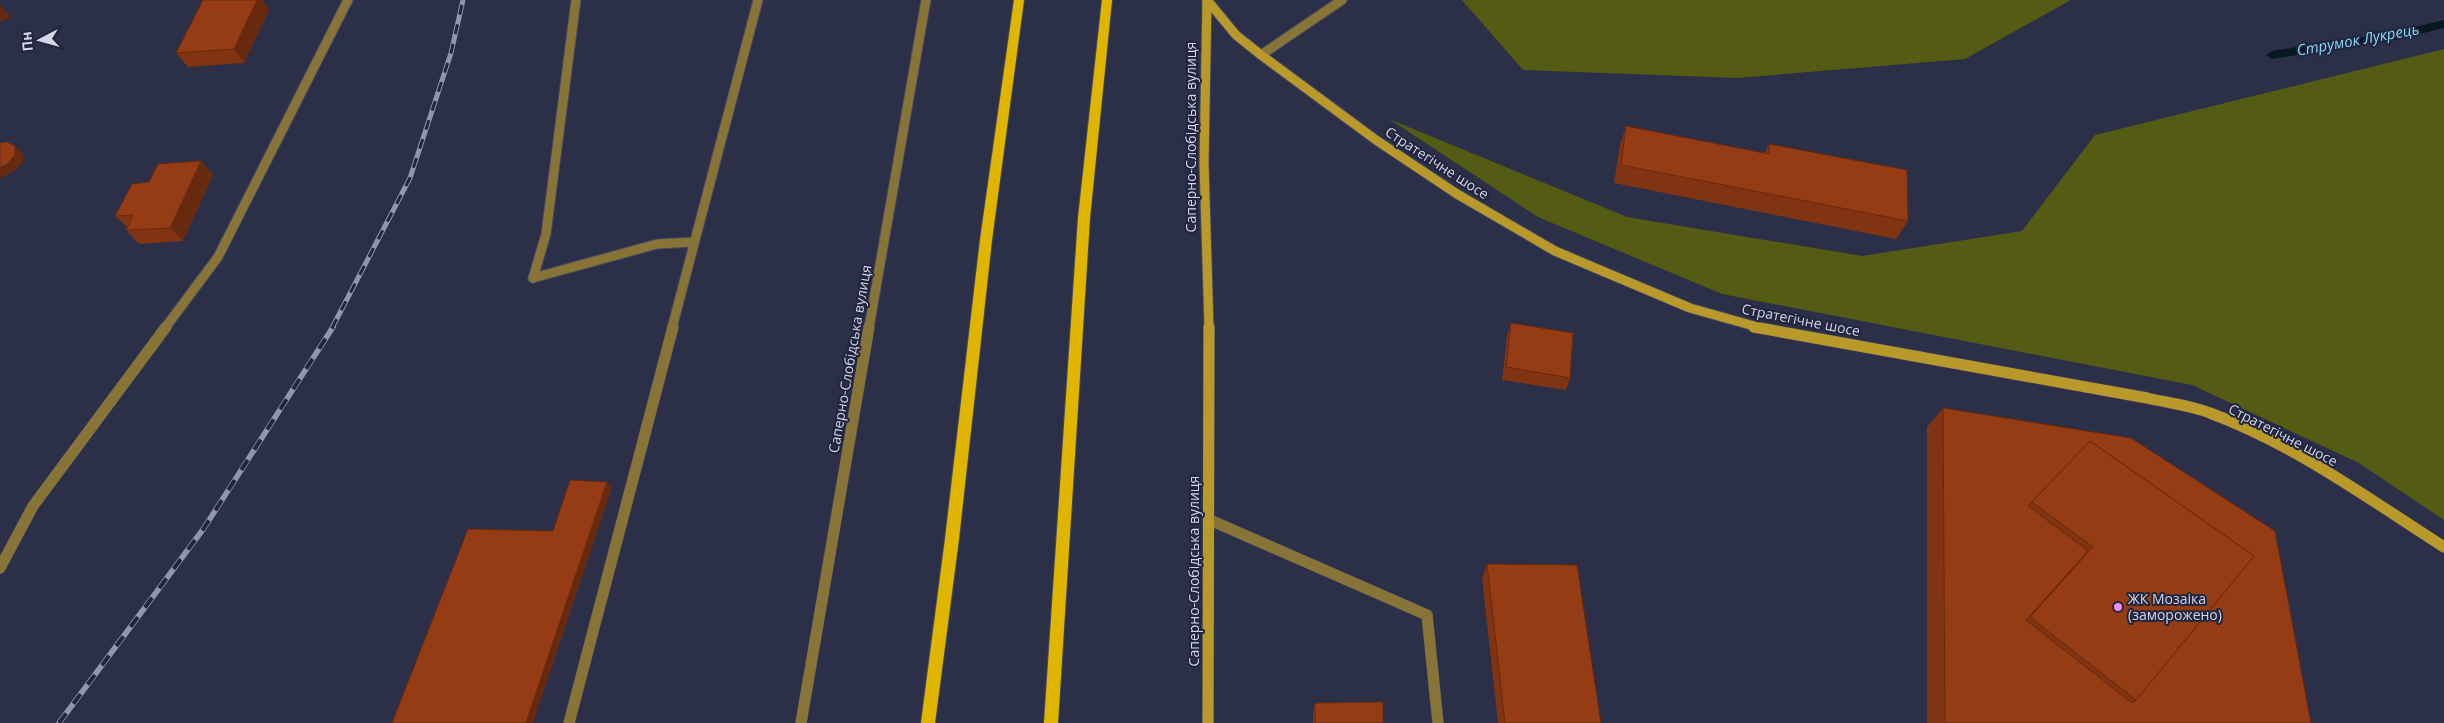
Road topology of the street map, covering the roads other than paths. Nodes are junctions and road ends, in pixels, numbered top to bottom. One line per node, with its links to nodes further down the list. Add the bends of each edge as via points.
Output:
1 (348, 0): 13 (street, via 218,257 33,506)
2 (576, 0): 10 (street, via 546,234 533,278 657,244)
3 (758, 0): 10 (street)
4 (926, 0): 15 (street, Саперно-Слобідська вулиця)
5 (1020, 0): 16 (main road, via 986,240)
6 (1107, 0): 17 (main road, via 1084,218)
7 (1207, 0): 9 (street, Стратегічне шосе, via 1236,35); 11 (street, Саперно-Слобідська вулиця, via 1204,163)
8 (1342, 0): 9 (street)
9 (1260, 55): 12 (street, Стратегічне шосе, via 1376,140 1457,194 1555,251 1690,308 1754,327 2147,398 2208,413 2263,437 2336,478)
10 (694, 242): 14 (street)
11 (1210, 520): 18 (street, Саперно-Слобідська вулиця); 19 (street, via 1427,614)
12 (2444, 546)
13 (0, 568)
14 (569, 723)
15 (801, 723)
16 (928, 723)
17 (1051, 723)
18 (1208, 723)
19 (1438, 723)

